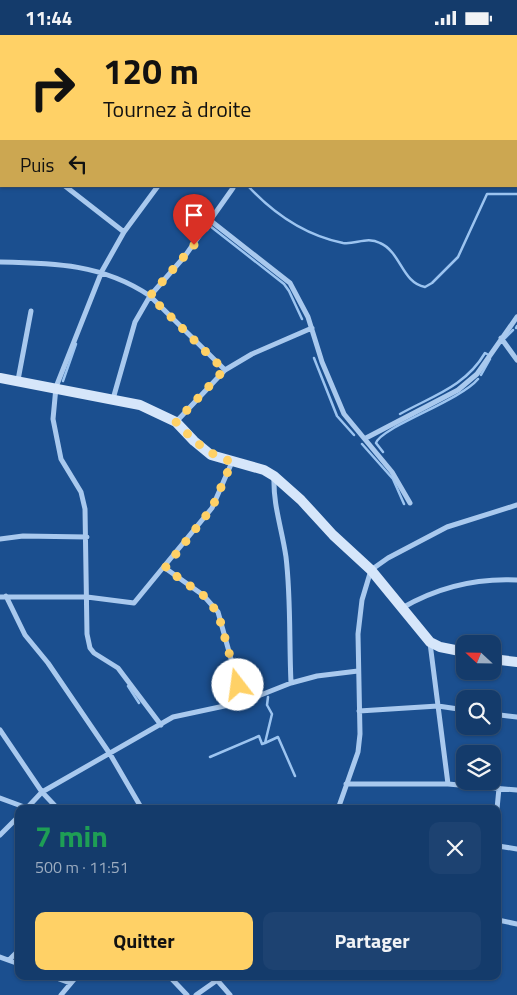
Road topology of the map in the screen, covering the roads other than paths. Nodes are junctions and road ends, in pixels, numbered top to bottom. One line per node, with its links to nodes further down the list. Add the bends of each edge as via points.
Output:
1 (65, 187): 5 (street)
2 (157, 187): 5 (street)
3 (233, 188): 4 (street)
4 (211, 221): 8 (street); 11 (street, via 290,283)
5 (124, 233): 7 (street)
6 (0, 262): 7 (street, via 52,264)
7 (102, 271): 8 (street); 17 (street)
8 (150, 296): 14 (street); 18 (street, via 135,322)
9 (31, 311): 16 (street)
10 (517, 317): 12 (street)
11 (312, 328): 14 (street); 20 (street, via 344,414)
12 (501, 338): 13 (street); 20 (street, via 477,374 458,390)
13 (517, 360)
14 (224, 370): 19 (street)
15 (0, 378): 16 (main road)
16 (18, 380): 17 (main road)
17 (56, 387): 18 (main road); 25 (street, via 53,419 61,459 81,492)
18 (113, 399): 19 (main road, via 140,405)
19 (176, 422): 21 (main road, via 211,455)
20 (366, 438): 23 (street)
21 (232, 462): 22 (main road, via 264,470); 27 (street, via 212,508)
22 (274, 476): 28 (main road); 38 (street, via 275,507 286,555 291,605)
23 (410, 503)
24 (517, 505): 28 (street, via 447,527)
25 (87, 537): 26 (street); 31 (street)
26 (0, 539)
27 (165, 568): 31 (street, via 134,603); 39 (street, via 203,595 218,613)
28 (371, 570): 32 (main road); 37 (street, via 360,620)
29 (517, 580): 32 (street, via 482,580 444,588)
30 (3, 597): 31 (street); 47 (street, via 25,635)
31 (87, 597): 45 (street, via 90,647 118,668)
32 (402, 608): 33 (main road)
33 (430, 643): 34 (main road); 40 (street)
34 (456, 650)
35 (501, 660): 36 (main road)
36 (517, 662)
37 (358, 671): 38 (street); 42 (street)
38 (291, 683): 39 (street)
39 (243, 702): 45 (street, via 190,712)
40 (438, 706): 41 (street); 42 (street); 49 (street)
41 (456, 709)
42 (359, 711): 48 (street, via 358,752)
43 (501, 715): 44 (street)
44 (517, 717)
45 (161, 725): 47 (street)
46 (0, 730): 54 (street)
47 (110, 754): 54 (street); 59 (street)
48 (346, 784): 49 (street); 60 (street)
49 (448, 784): 50 (street)
50 (456, 785)
51 (501, 788): 53 (street)
52 (499, 790): 61 (street)
53 (517, 790)
54 (42, 792): 57 (street); 58 (street)
55 (0, 798): 56 (street)
56 (17, 805)
57 (30, 805)
58 (54, 805)
59 (140, 805)
60 (339, 805)
61 (497, 805)
62 (15, 820): 63 (street)
63 (0, 835)
64 (501, 846): 65 (street)
65 (517, 849)
66 (501, 921): 67 (street)
67 (517, 924)
68 (15, 954): 70 (street)
69 (0, 957): 70 (street)
70 (9, 961): 71 (street)
71 (15, 963)
72 (62, 980): 76 (street)
73 (73, 980): 76 (street)
74 (173, 980): 78 (street)
75 (217, 980): 79 (street); 80 (street)
76 (70, 983): 77 (street)
77 (61, 995)
78 (187, 995)
79 (196, 995)
80 (230, 995)

